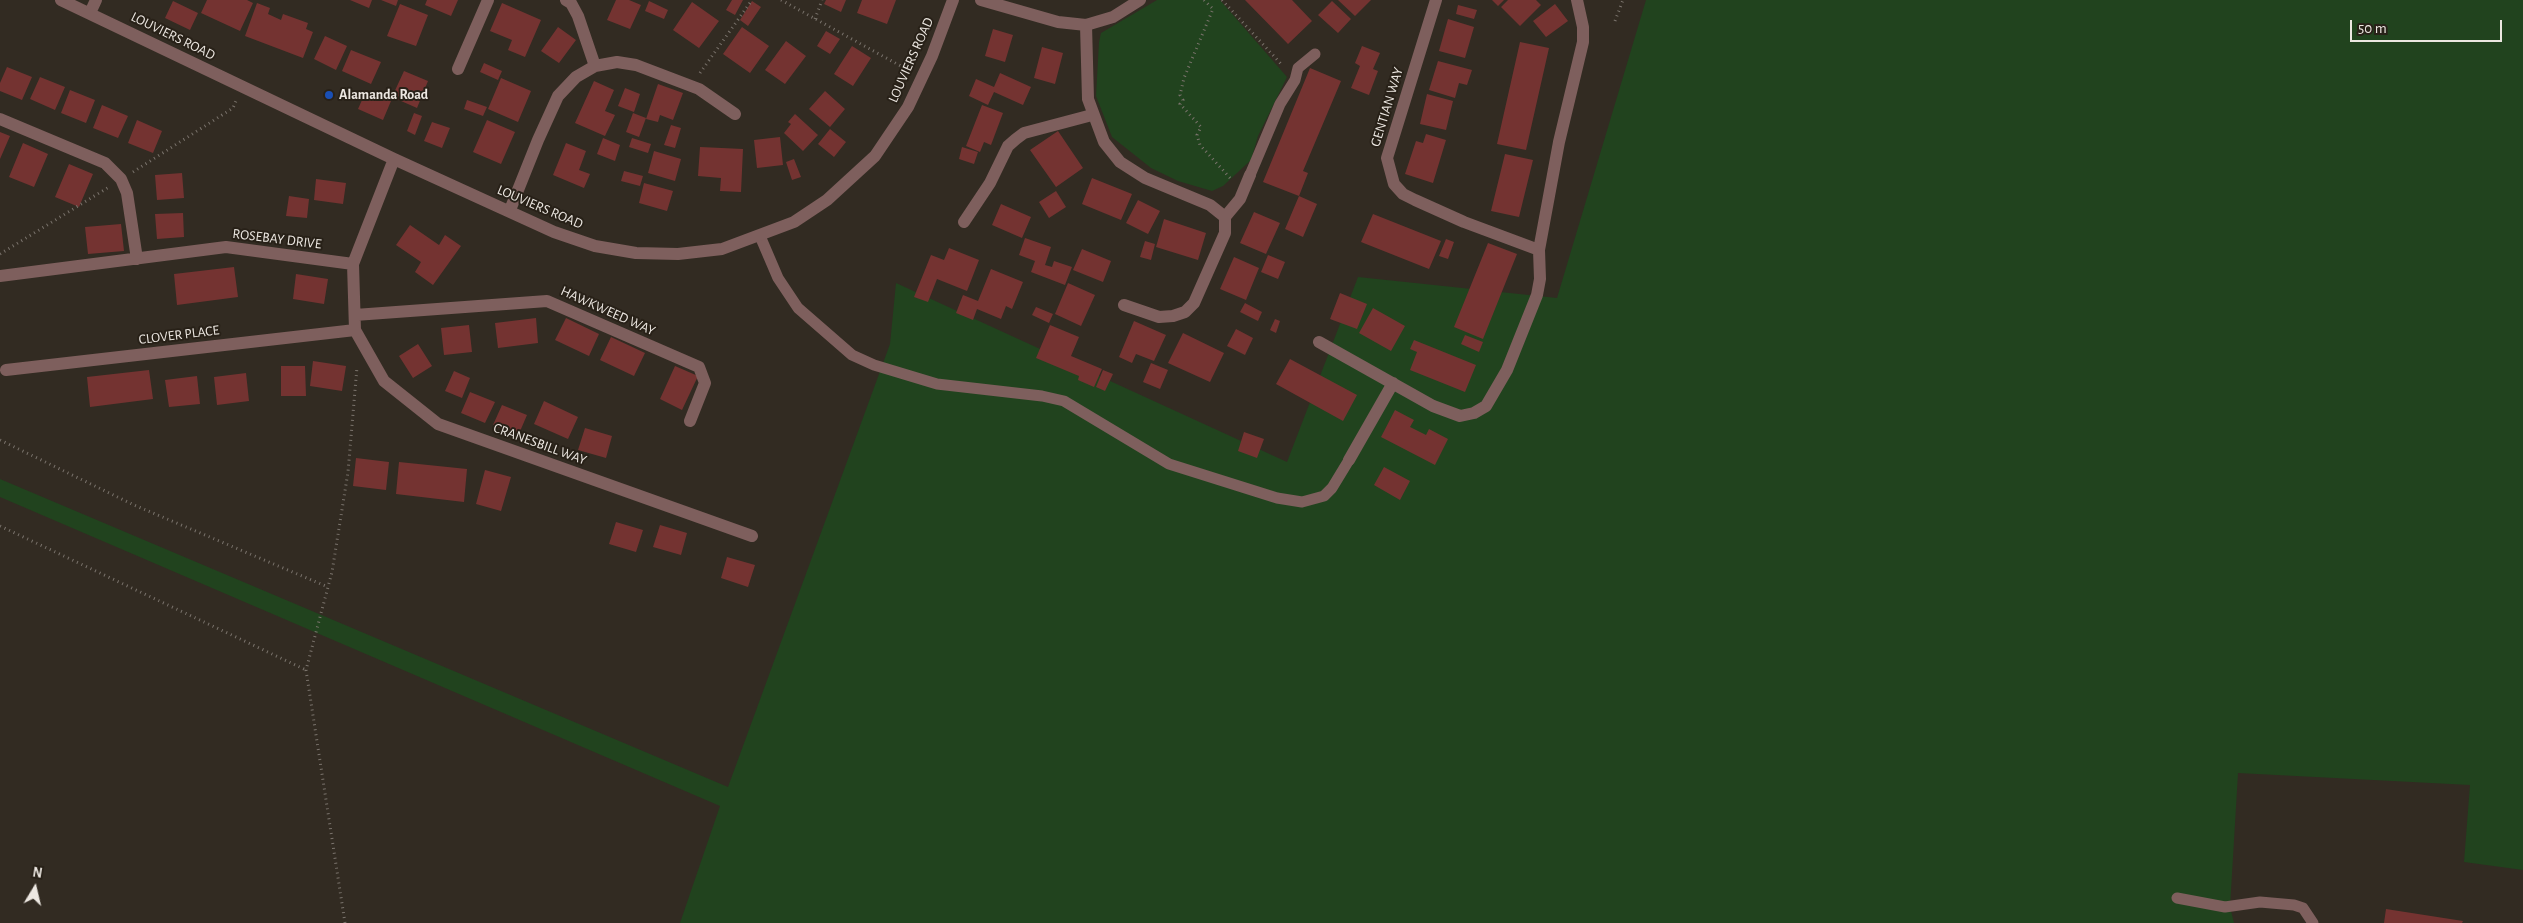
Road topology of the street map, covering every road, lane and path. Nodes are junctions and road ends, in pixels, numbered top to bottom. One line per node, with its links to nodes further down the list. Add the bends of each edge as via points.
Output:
1 (62, 0): 16 (street, LOUVIERS ROAD)
2 (96, 0): 16 (street)
3 (488, 0): 22 (street)
4 (566, 0): 21 (street, via 578,16)
5 (752, 0): 25 (path)
6 (781, 0): 17 (path)
7 (822, 0): 17 (path)
8 (953, 0): 23 (street, LOUVIERS ROAD)
9 (980, 0): 19 (street, via 1058,22)
10 (1140, 0): 19 (street, via 1113,17)
11 (1204, 0): 31 (path, via 1213,9 1184,78 1180,104 1201,127 1197,135 1200,145)
12 (1222, 0): 24 (path)
13 (1436, 0): 36 (street, GENTIAN WAY, via 1389,151 1389,171 1394,184 1415,200)
14 (1578, 0): 36 (street, via 1583,42 1559,142)
15 (1623, 0): 18 (path)
16 (90, 13): 29 (street, LOUVIERS ROAD)
17 (815, 19): 23 (path)
18 (1615, 21)
19 (1086, 25): 27 (street, via 1088,99)
20 (1315, 54): 24 (lane, via 1298,68)
21 (595, 66): 25 (street, via 616,62 636,65); 32 (street, via 576,77 558,96)
22 (458, 69)
23 (922, 77): 35 (street, LOUVIERS ROAD, via 908,107 875,156 827,200 794,222)
24 (1295, 80): 30 (lane, via 1280,104)
25 (690, 86): 26 (street)
26 (735, 114)
27 (1092, 115): 33 (street, via 1104,142 1120,162 1145,178 1210,206); 34 (street, via 1024,133 1016,139 1008,146 990,183)
28 (0, 119): 37 (street, via 105,163 121,180 127,193)
29 (394, 159): 32 (street, LOUVIERS ROAD); 38 (street)
30 (1250, 174): 33 (street, via 1240,199)
31 (1233, 181)
32 (510, 210): 35 (street, LOUVIERS ROAD, via 554,232 595,246 636,254 722,249)
33 (1225, 217): 40 (street, via 1225,233 1194,303 1185,312 1159,317)
34 (964, 222)
35 (760, 236): 48 (lane, via 778,278 798,308 852,355 874,366 937,384 1064,401 1169,464 1278,498 1302,502 1324,496)
36 (1539, 250): 45 (street, via 1537,295 1506,370 1486,406 1460,416 1433,406)
37 (137, 259): 38 (street, ROSEBAY DRIVE, via 226,247); 39 (street, ROSEBAY DRIVE)
38 (353, 264): 41 (street)
39 (0, 276)
40 (1124, 306)
41 (355, 315): 42 (street); 46 (street, HAWKWEED WAY, via 547,301 698,368 705,383)
42 (357, 333): 44 (street, CLOVER PLACE); 50 (street, CRANESBILL WAY, via 384,381 438,424); 51 (path, via 348,472)
43 (1319, 342): 45 (street)
44 (6, 370)
45 (1393, 383): 48 (street)
46 (690, 420)
47 (0, 440): 51 (path, via 134,505)
48 (1349, 460)
49 (0, 526): 52 (path)
50 (752, 536)
51 (328, 587): 52 (path)
52 (306, 670): 54 (path)
53 (2177, 898): 55 (lane, via 2226,908 2260,902 2294,905 2303,908)
54 (345, 923)
55 (2313, 923)

